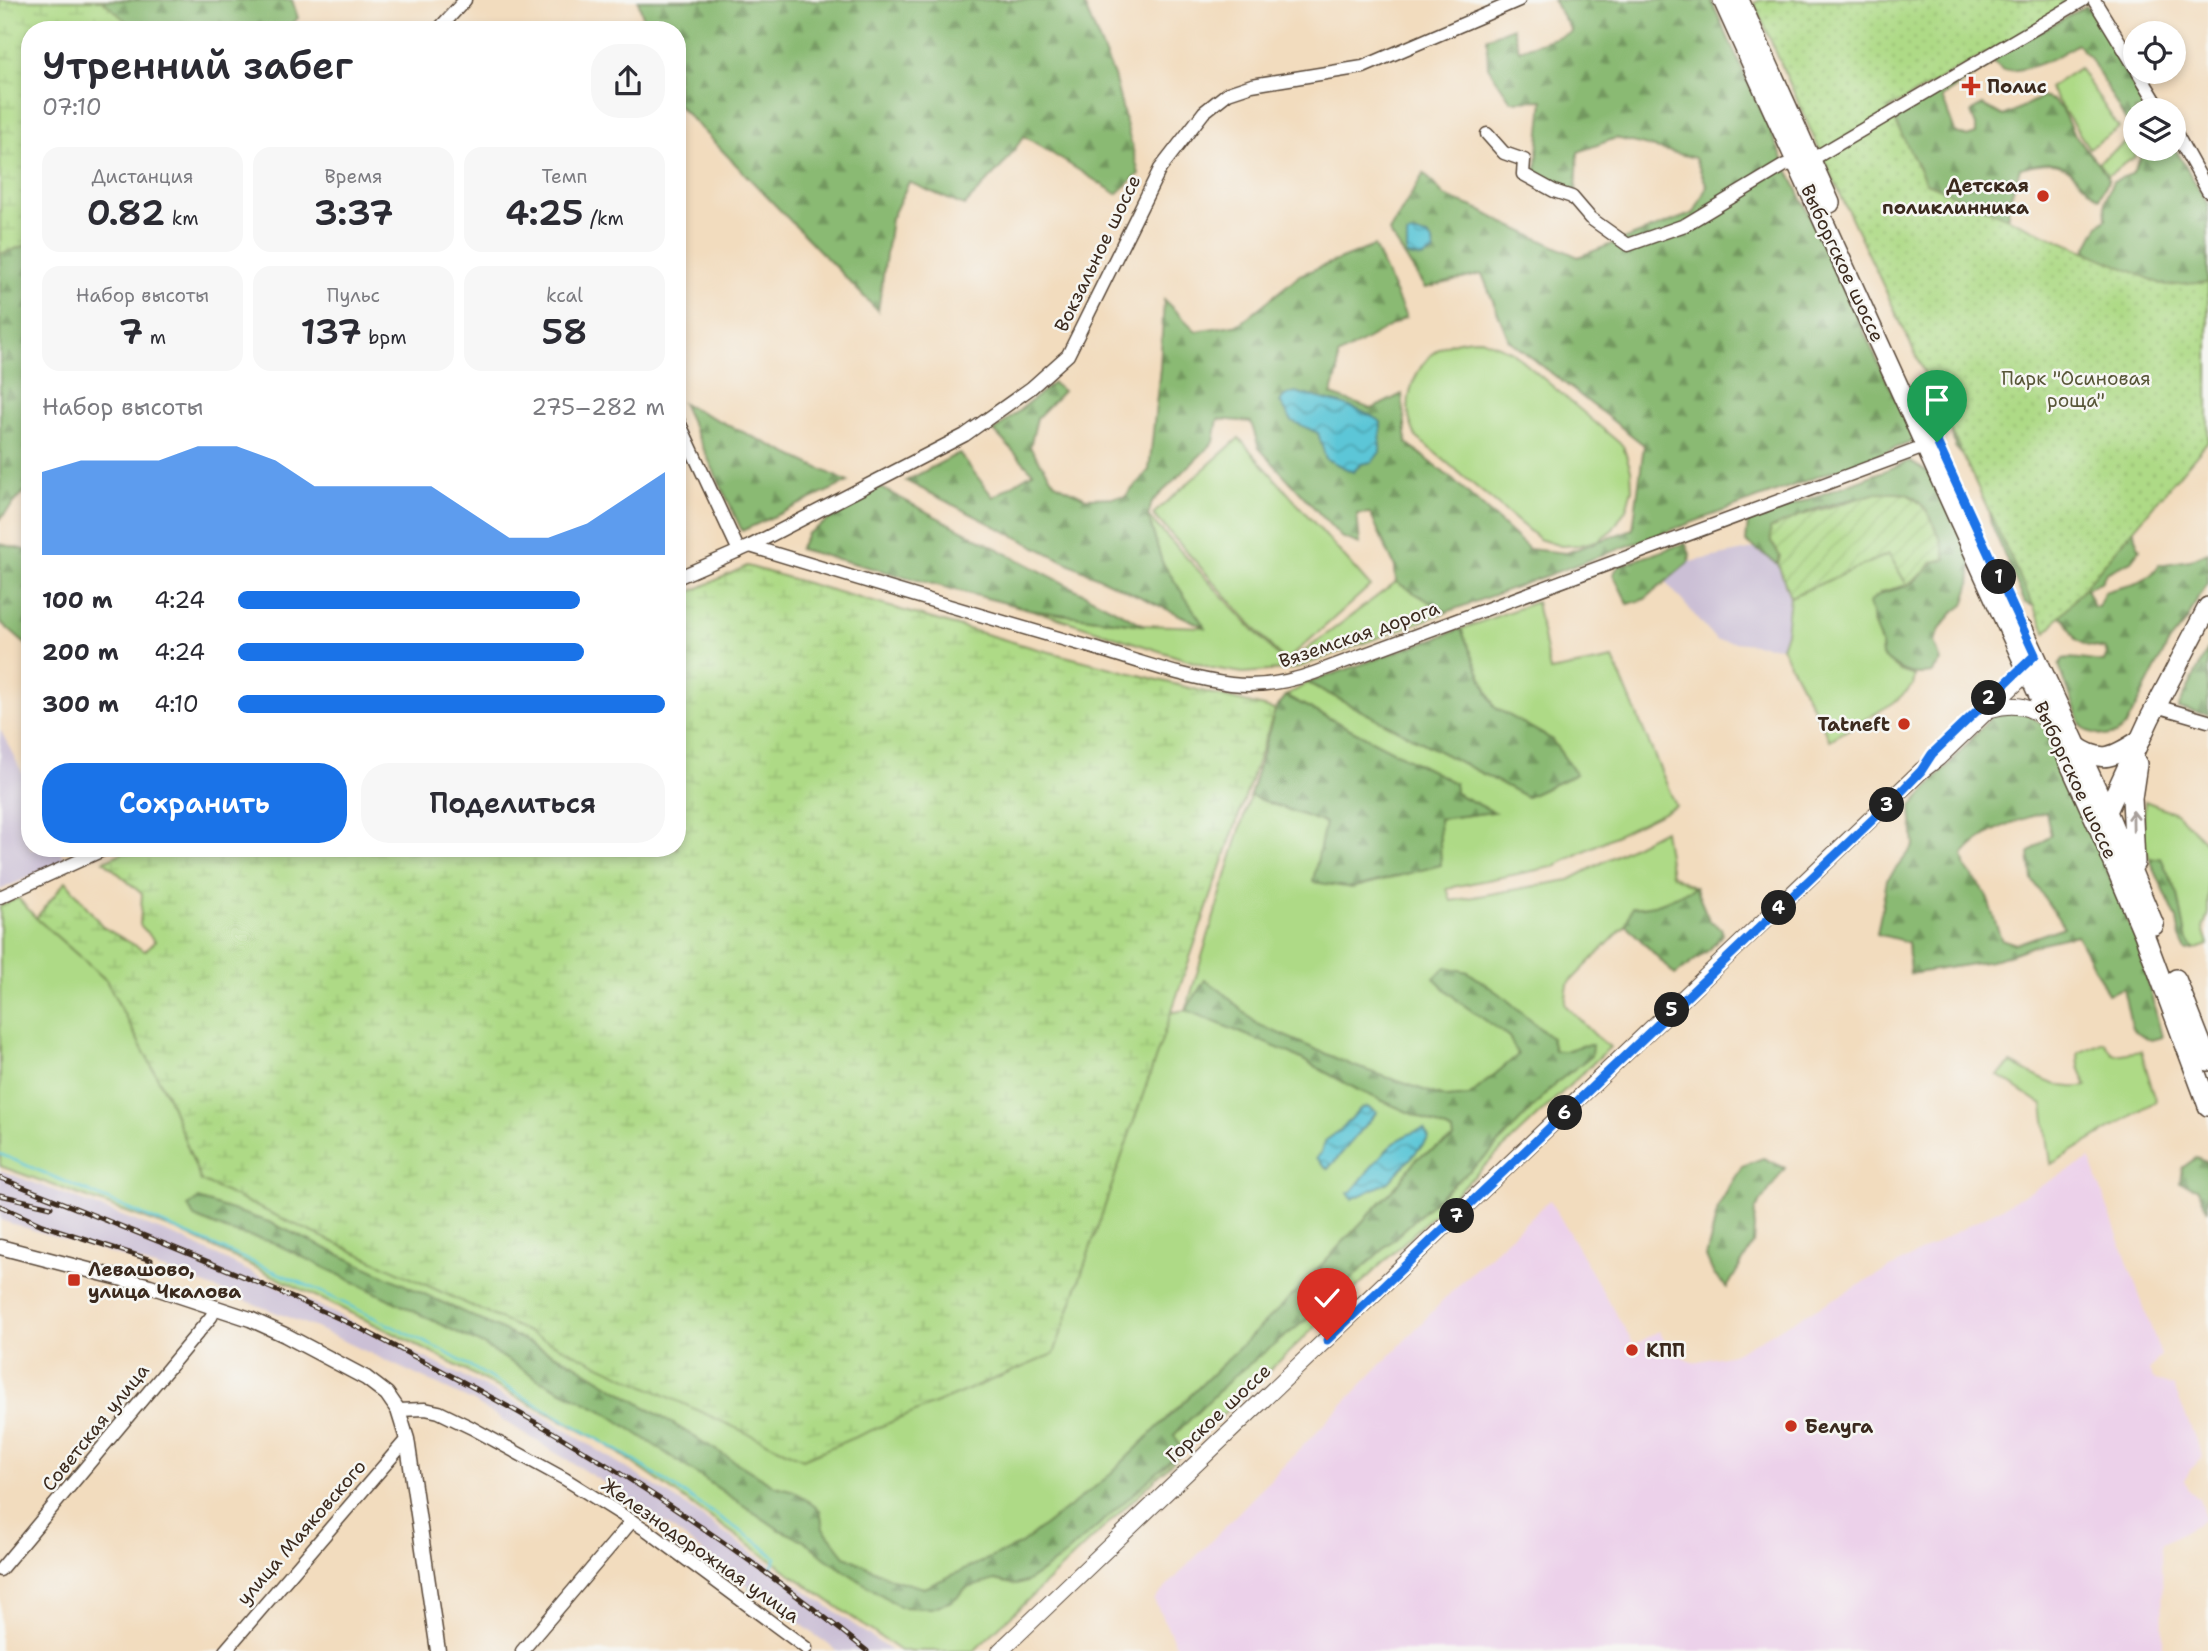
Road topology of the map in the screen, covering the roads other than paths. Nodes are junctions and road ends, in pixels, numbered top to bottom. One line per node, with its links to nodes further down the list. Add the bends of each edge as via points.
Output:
1 (465, 0): 7 (street)
2 (1519, 0): 15 (street, Вокзальное шоссе, via 1363,67 1228,93 1204,112 1160,169 1068,355 965,435)
3 (1723, 0): 11 (main road, Выборгское шоссе)
4 (1739, 0): 11 (main road, Выборгское шоссе)
5 (2083, 0): 11 (street)
6 (2094, 0): 8 (street)
7 (446, 21)
8 (2123, 47)
9 (1487, 134): 11 (street, via 1504,153 1524,160 1523,174 1572,197 1590,218 1628,245 1685,225 1785,166)
10 (2186, 152): 12 (street)
11 (1804, 162): 14 (main road, Выборгское шоссе); 19 (main road, Выборгское шоссе)
12 (2208, 191)
13 (686, 435): 15 (street)
14 (1927, 446): 15 (street, Вяземская дорога, via 1314,673 1269,684 1210,680); 19 (main road, Выборгское шоссе)
15 (745, 548): 16 (street, Вокзальное шоссе)
16 (686, 574)
17 (2208, 607): 24 (main road)
18 (2208, 622): 20 (main road)
19 (2029, 664): 21 (main road, Горское шоссе); 22 (main road, Выборгское шоссе); 25 (main road, Выборгское шоссе); 27 (main road, Горское шоссе, via 1932,754)
20 (2163, 708): 23 (street); 26 (main road)
21 (1988, 709): 22 (main road, via 2006,704 2025,707); 27 (main road, Горское шоссе)
22 (2049, 721): 28 (main road, Выборгское шоссе)
23 (2208, 721)
24 (2140, 740): 25 (main road, via 2107,758); 28 (main road)
25 (2076, 746): 28 (main road, Выборгское шоссе)
26 (2137, 764): 28 (main road); 30 (main road, one-way to 26, via 2132,798)
27 (1921, 771): 44 (main road, Горское шоссе)
28 (2105, 820): 30 (main road, Выборгское шоссе); 33 (main road, Выборгское шоссе)
29 (88, 857): 31 (street)
30 (2136, 878): 32 (main road, Выборгское шоссе)
31 (0, 897)
32 (2208, 1061)
33 (2208, 1107)
34 (0, 1247): 35 (street)
35 (216, 1307): 36 (street, via 285,1335 366,1378 387,1394); 39 (street, Советская улица)
36 (398, 1410): 37 (street); 38 (street, Железнодорожная улица, via 439,1412 565,1479)
37 (407, 1439): 41 (street, улица Маяковского); 42 (street)
38 (632, 1521): 40 (street, Железнодорожная улица); 43 (street)
39 (0, 1570)
40 (803, 1650)
41 (225, 1651)
42 (438, 1651)
43 (522, 1651)
44 (1000, 1651)

